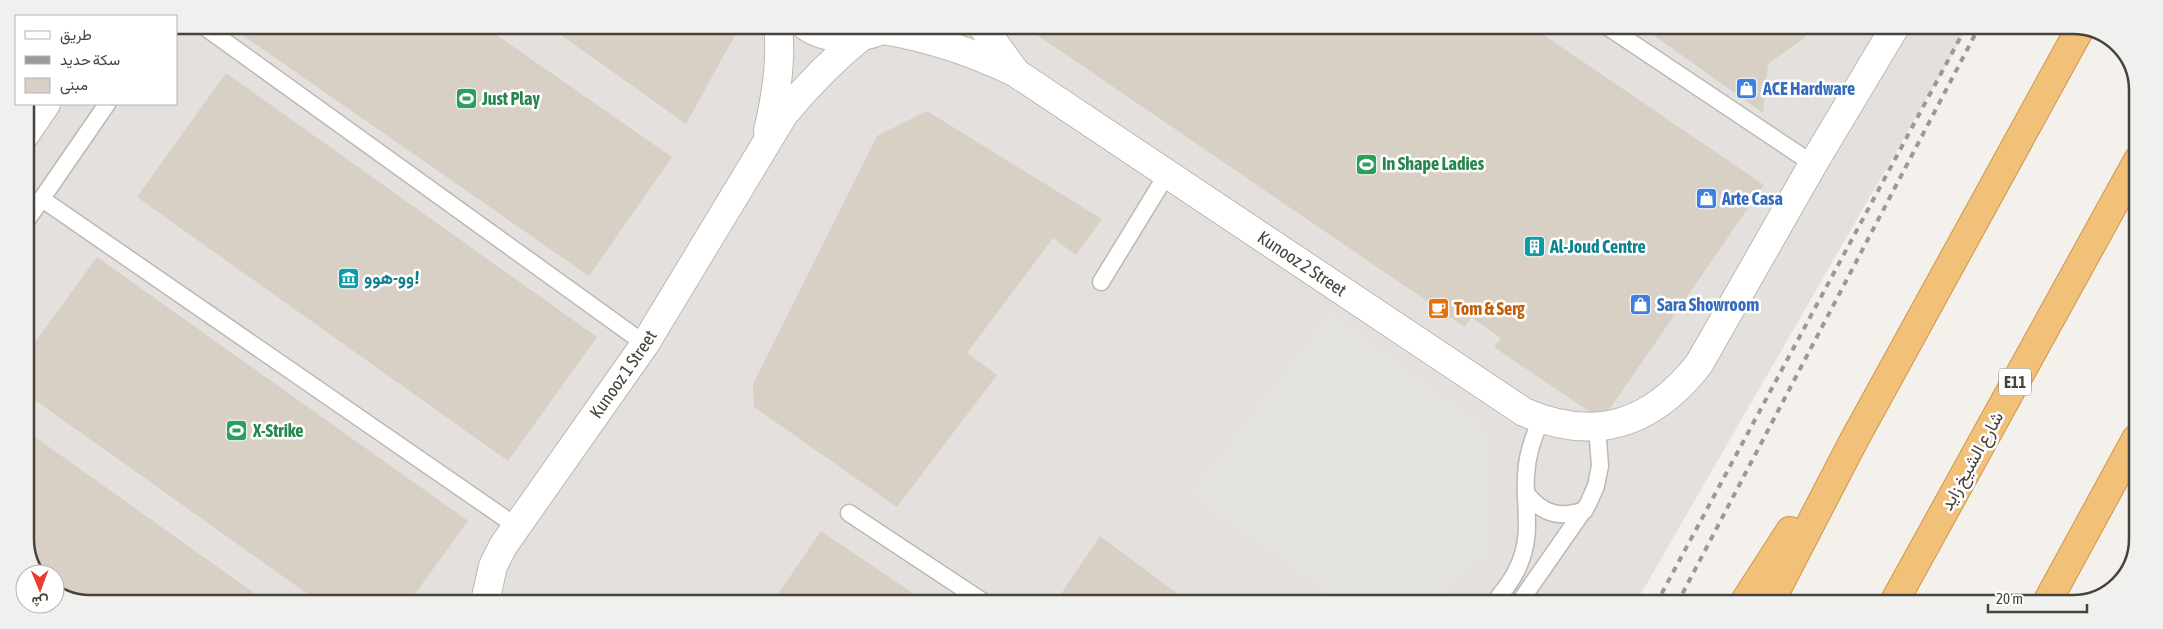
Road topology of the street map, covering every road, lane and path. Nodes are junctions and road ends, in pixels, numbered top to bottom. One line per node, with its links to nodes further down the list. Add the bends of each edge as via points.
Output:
1 (214, 34): 22 (lane)
2 (778, 34): 15 (street, Kunooz 1 Street, via 778,69)
3 (828, 34): 4 (street, Kunooz 2 Street, via 836,37)
4 (857, 34)
5 (873, 34): 15 (street, Kunooz 1 Street, via 833,59 807,85)
6 (902, 34): 11 (street, Kunooz 2 Street, via 952,45)
7 (988, 34): 11 (street, Kunooz 2 Street)
8 (1618, 34): 16 (lane)
9 (1891, 34): 16 (street, Kunooz 2 Street)
10 (2077, 34): 25 (highway)
11 (1016, 73): 17 (street, Kunooz 2 Street)
12 (45, 105): 14 (street)
13 (106, 105): 19 (lane)
14 (34, 122)
15 (764, 145): 22 (street, Kunooz 1 Street)
16 (1813, 164): 24 (street, Kunooz 2 Street, via 1699,364 1683,385 1661,404 1639,416)
17 (1167, 174): 21 (lane); 23 (street, Kunooz 2 Street, via 1495,394)
18 (2129, 176): 37 (highway, شارع الشيخ زايد / E11)
19 (42, 199): 20 (lane); 30 (lane)
20 (34, 210)
21 (1101, 282)
22 (645, 344): 30 (street, Kunooz 1 Street)
23 (1541, 420): 24 (street, Kunooz 2 Street); 27 (lane, via 1528,455)
24 (1597, 427): 28 (lane, via 1600,466 1596,486)
25 (1853, 442): 35 (highway, via 1792,527); 36 (highway)
26 (2129, 452): 38 (highway)
27 (1526, 493): 28 (lane, via 1534,504 1558,515); 33 (lane, via 1528,530 1525,549 1519,567)
28 (1585, 510): 34 (lane)
29 (849, 513): 32 (lane)
30 (516, 526): 31 (street, Kunooz 1 Street, via 493,566)
31 (487, 595)
32 (973, 595)
33 (1500, 595)
34 (1525, 595)
35 (1749, 595)
36 (1775, 595)
37 (1898, 595)
38 (2051, 595)

